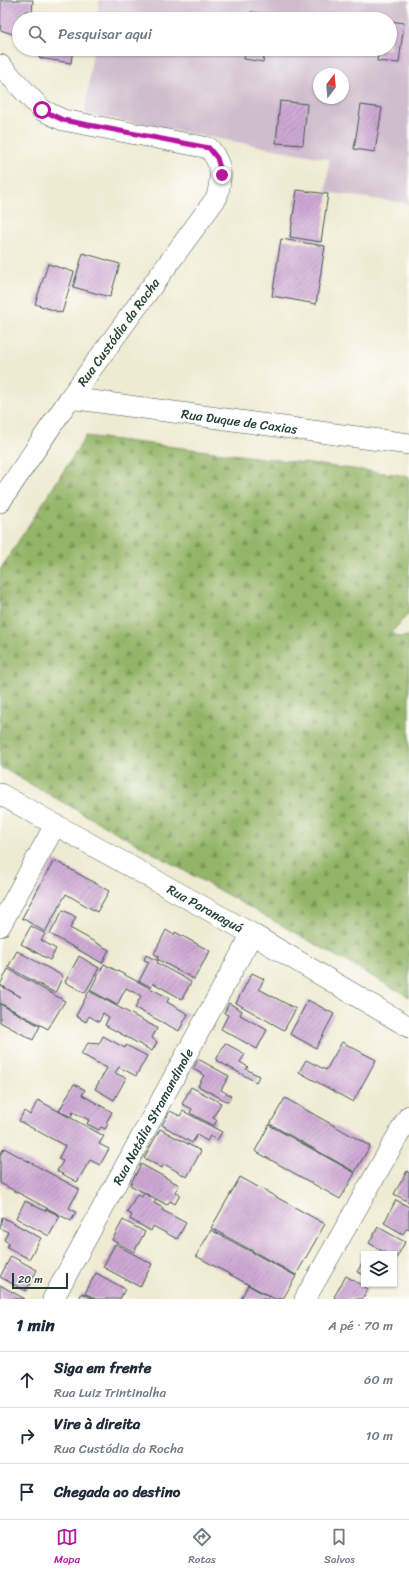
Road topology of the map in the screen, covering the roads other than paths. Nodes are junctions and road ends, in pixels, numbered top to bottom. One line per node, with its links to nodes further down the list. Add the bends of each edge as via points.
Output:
1 (0, 65): 2 (street, Rua Custódia da Rocha, via 42,110 63,120 209,148 217,158 222,175 217,197)
2 (70, 398): 3 (street, Rua Duque de Caxias); 4 (street, Rua Custódia da Rocha)
3 (409, 444)
4 (0, 502)
5 (0, 794): 6 (street, Rua Paranaguá)
6 (55, 825): 7 (street); 8 (street, Rua Paranaguá)
7 (0, 926)
8 (252, 934): 9 (street, Rua Paranaguá); 11 (street, Rua Natália Stramandinole)
9 (409, 1027)
10 (409, 1116): 12 (street)
11 (53, 1299)
12 (305, 1299)

